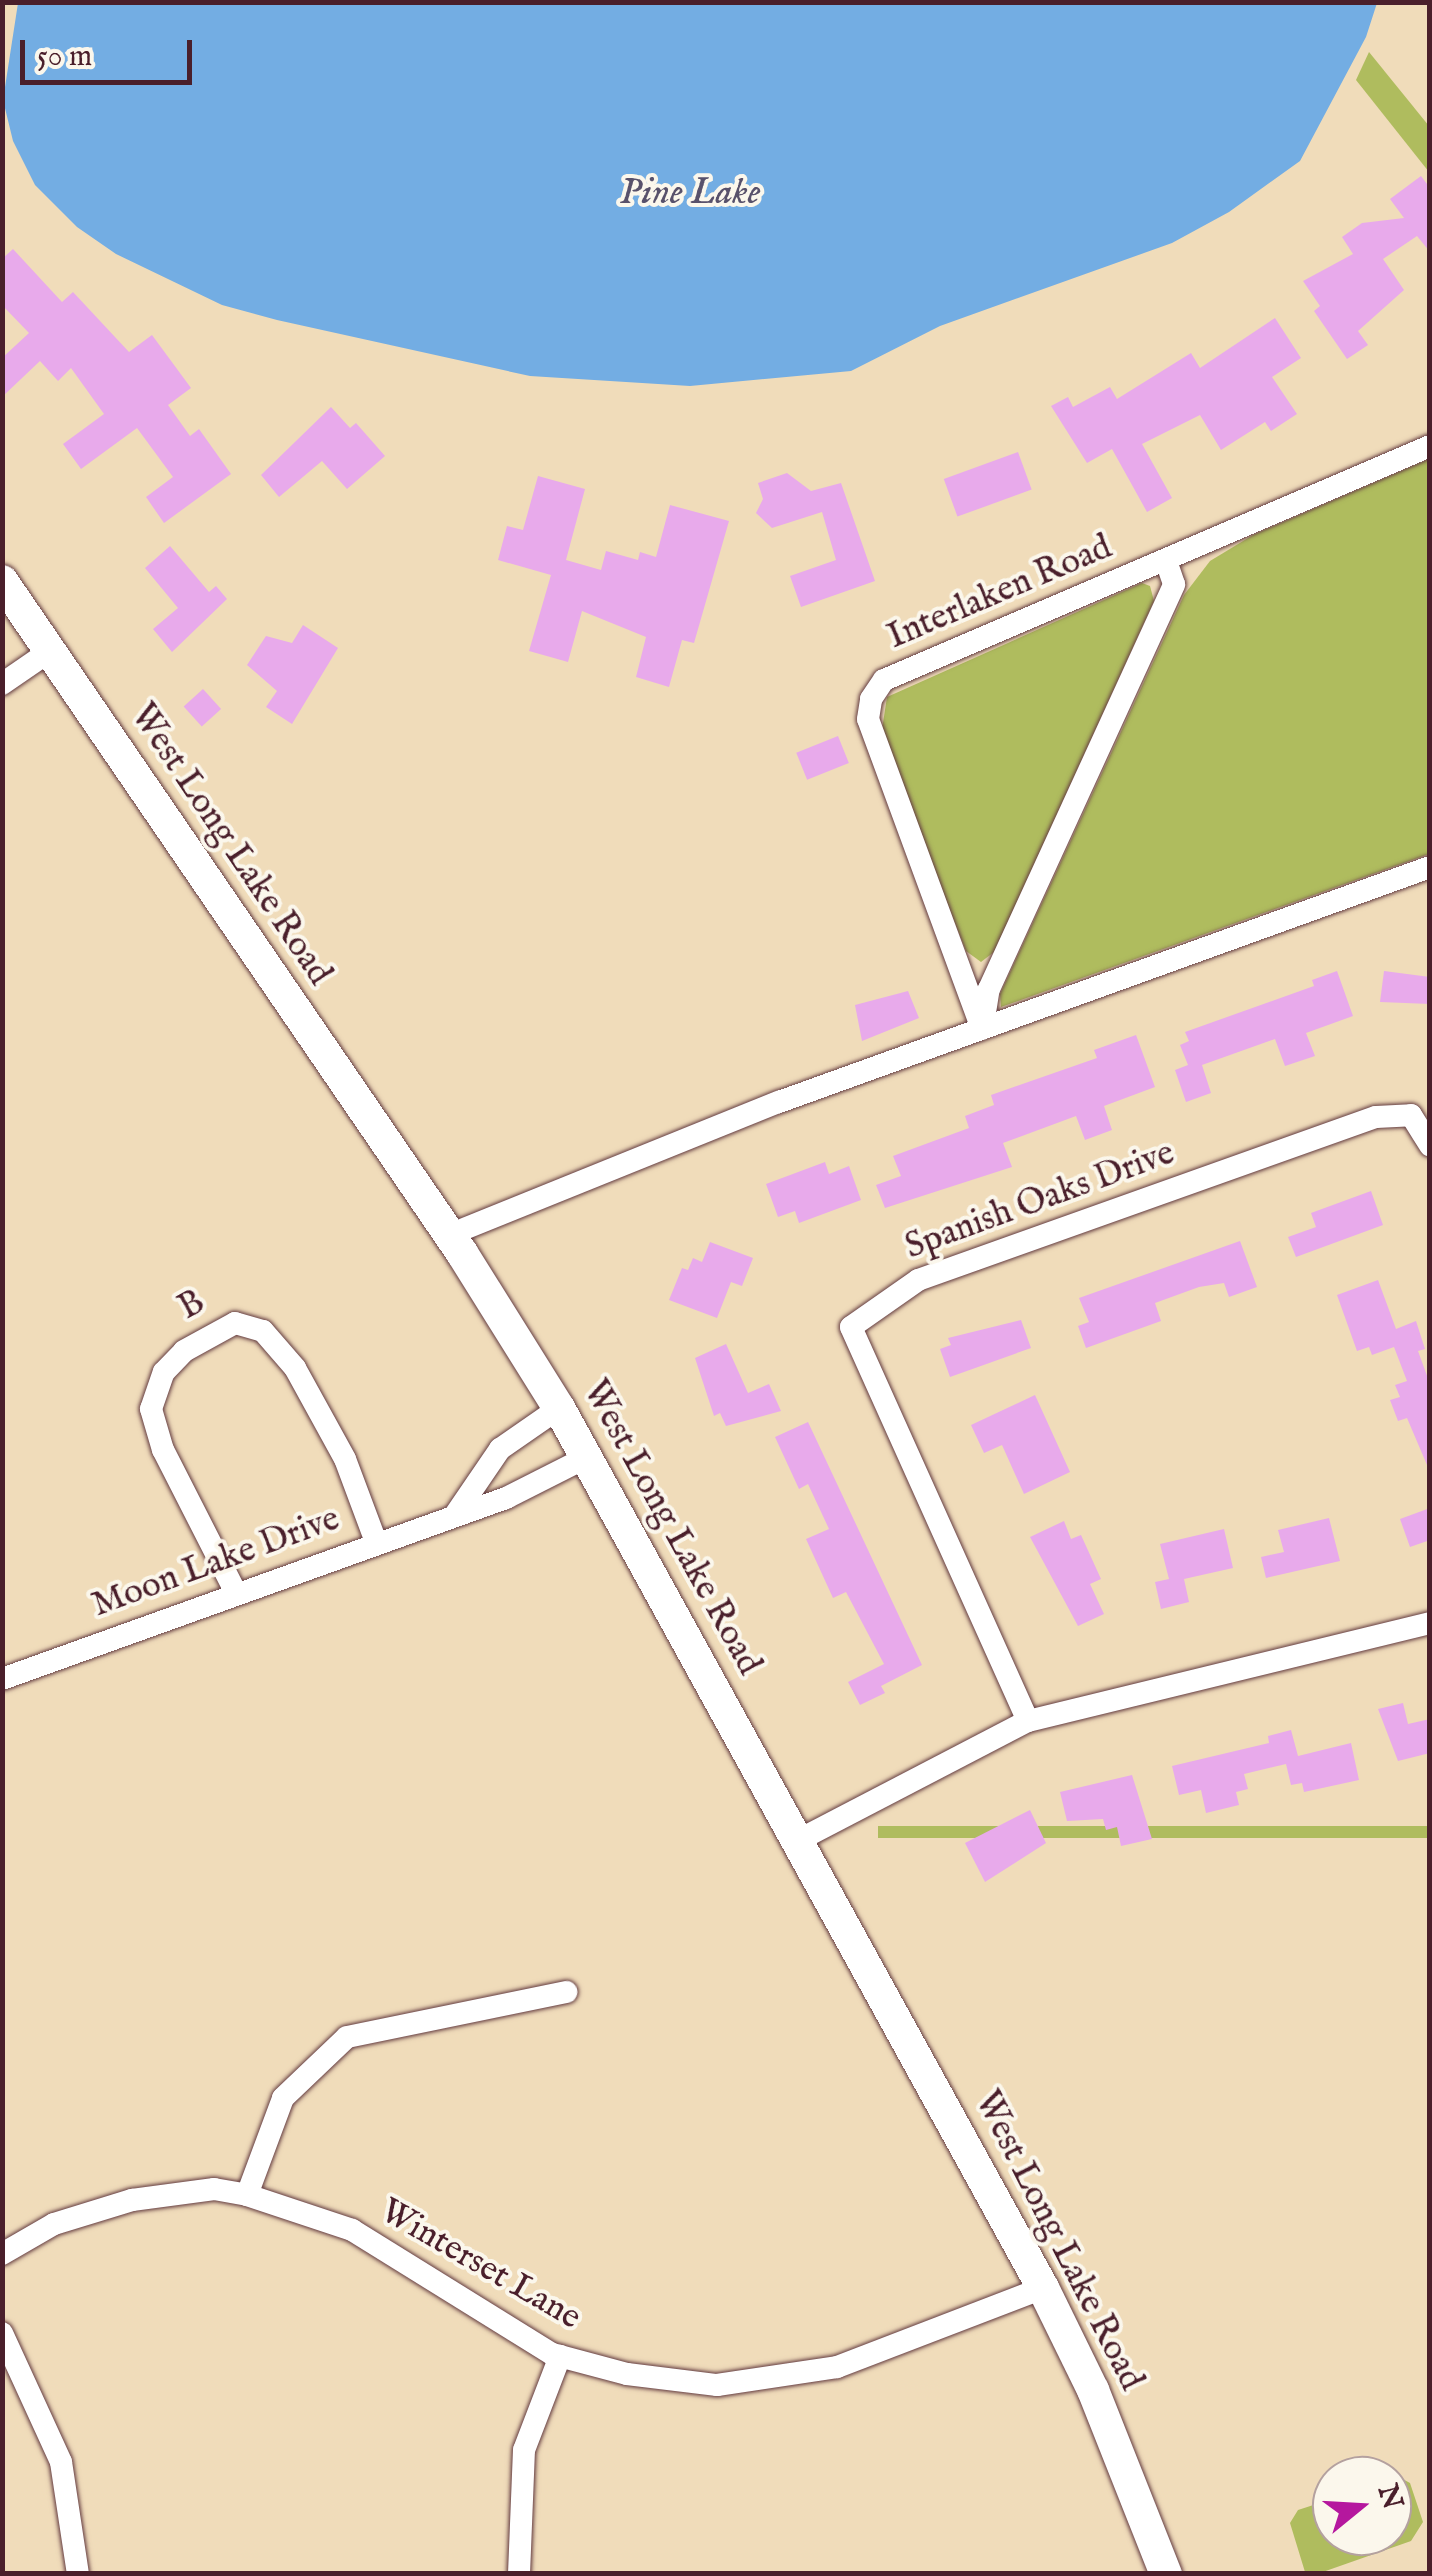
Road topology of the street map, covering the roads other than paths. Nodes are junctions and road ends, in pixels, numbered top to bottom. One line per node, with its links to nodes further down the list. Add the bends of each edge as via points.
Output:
1 (1430, 446): 2 (street, Interlaken Road)
2 (1166, 561): 7 (street, via 1174,584 989,988); 7 (street, Interlaken Road, via 884,680 871,700 868,720)
3 (9, 603): 4 (main road, West Long Lake Road)
4 (50, 651): 5 (street); 9 (main road, West Long Lake Road)
5 (2, 684)
6 (1430, 867): 7 (street)
7 (982, 1028): 9 (street)
8 (1430, 1146): 17 (street, Spanish Oaks Drive, via 1411,1115 1376,1117 918,1280 851,1327)
9 (449, 1236): 10 (main road, West Long Lake Road)
10 (559, 1408): 11 (main road, West Long Lake Road); 12 (street, via 500,1449)
11 (588, 1458): 12 (street, Moon Lake Drive); 18 (main road, West Long Lake Road)
12 (455, 1515): 13 (street, Moon Lake Drive)
13 (376, 1542): 14 (street, Moon Lake Drive); 14 (street, B, via 345,1459 295,1368 263,1330 235,1323 184,1351 164,1372 151,1409 163,1450)
14 (236, 1592): 16 (street, Moon Lake Drive)
15 (1430, 1623): 17 (street)
16 (2, 1679)
17 (1028, 1721): 18 (street)
18 (799, 1840): 22 (main road, West Long Lake Road)
19 (566, 1992): 20 (street, via 347,2037 283,2098)
20 (247, 2195): 21 (street, Winterset Lane, via 214,2189 132,2200 54,2224); 24 (street, Winterset Lane, via 352,2230)
21 (2, 2254)
22 (1043, 2288): 24 (street, Winterset Lane, via 837,2367 796,2376 717,2385 627,2374); 27 (main road, West Long Lake Road, via 1093,2390)
23 (2, 2333): 25 (street, via 61,2462)
24 (560, 2356): 26 (street, via 524,2450)
25 (78, 2574)
26 (520, 2574)
27 (1166, 2574)

